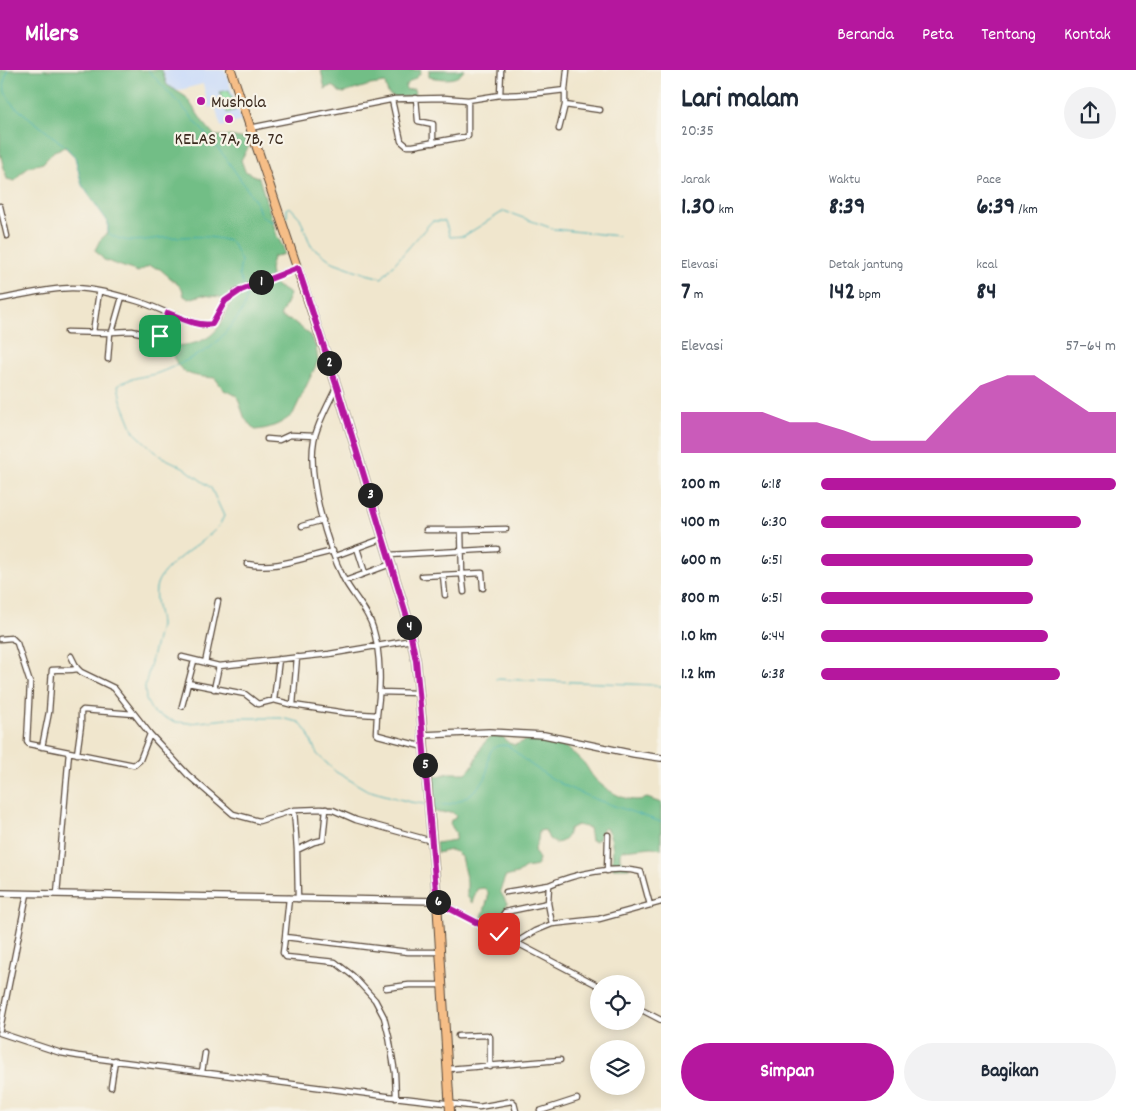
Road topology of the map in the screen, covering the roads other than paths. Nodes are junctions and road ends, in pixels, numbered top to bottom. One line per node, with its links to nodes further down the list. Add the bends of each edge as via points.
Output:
1 (231, 70): 11 (main road)
2 (501, 70): 5 (street)
3 (567, 70): 4 (street)
4 (565, 90): 5 (street); 9 (street)
5 (500, 95): 8 (street)
6 (416, 98): 7 (street); 8 (street); 13 (street, via 418,121 433,124)
7 (392, 100): 11 (street); 13 (street, via 403,144)
8 (468, 100): 13 (street, via 468,136)
9 (565, 104): 10 (street); 12 (street)
10 (600, 110)
11 (250, 128): 17 (main road)
12 (559, 129)
13 (433, 143)
14 (0, 206): 15 (street)
15 (2, 217): 16 (street)
16 (6, 236)
17 (298, 268): 21 (street, via 251,285 227,299 210,325 186,321); 26 (main road)
18 (99, 292): 19 (street); 20 (street, via 60,288); 23 (street)
19 (122, 297): 21 (street); 24 (street)
20 (0, 299)
21 (168, 313): 24 (street, via 159,337 132,331)
22 (67, 332): 23 (street)
23 (93, 332): 24 (street)
24 (111, 332): 25 (street)
25 (108, 359)
26 (337, 387): 27 (street); 34 (main road)
27 (315, 436): 28 (street); 29 (street, via 314,485)
28 (267, 438)
29 (323, 520): 30 (street); 38 (street)
30 (302, 526)
31 (506, 528): 33 (street)
32 (426, 530): 33 (street)
33 (461, 530): 37 (street)
34 (384, 538): 35 (street); 39 (main road)
35 (357, 548): 38 (street); 42 (street)
36 (497, 549): 37 (street)
37 (461, 550): 39 (street); 43 (street)
38 (334, 554): 40 (street, via 317,554 262,567); 46 (street)
39 (388, 555): 41 (main road)
40 (247, 564)
41 (391, 564): 42 (street); 52 (main road)
42 (366, 573): 46 (street)
43 (462, 574): 44 (street); 47 (street, via 482,573); 48 (street)
44 (443, 575): 45 (street); 49 (street)
45 (422, 576)
46 (345, 581): 53 (street, via 368,614)
47 (483, 588)
48 (464, 592)
49 (445, 595)
50 (218, 601): 59 (street)
51 (0, 639): 73 (street, via 12,638 17,643 30,683 27,742)
52 (412, 640): 53 (street); 65 (main road)
53 (377, 646): 56 (street); 64 (street)
54 (72, 656): 61 (street)
55 (182, 657): 58 (street)
56 (297, 657): 57 (street); 67 (street)
57 (279, 659): 60 (street); 66 (street)
58 (194, 661): 59 (street); 62 (street)
59 (205, 663): 60 (street)
60 (219, 666): 63 (street)
61 (77, 668): 69 (street, via 114,688); 73 (street, via 52,670)
62 (188, 683): 63 (street); 68 (street)
63 (214, 689): 66 (street, via 245,694 258,704)
64 (379, 692): 65 (street); 70 (street)
65 (419, 693): 72 (main road)
66 (274, 700): 67 (street)
67 (293, 705): 70 (street)
68 (182, 706)
69 (134, 714): 71 (street); 76 (street, via 82,711)
70 (377, 715): 74 (street, via 378,735)
71 (150, 734): 76 (street, via 140,760 134,765); 78 (street, via 188,776 233,814 259,821)
72 (423, 735): 74 (main road); 77 (street, via 536,734)
73 (42, 747): 75 (street)
74 (424, 747): 81 (main road)
75 (69, 752): 76 (street); 88 (street)
76 (77, 754)
77 (661, 758)
78 (294, 810): 79 (street); 82 (street)
79 (326, 810): 81 (street); 82 (street, via 323,840)
80 (608, 835): 83 (street)
81 (432, 841): 91 (main road)
82 (297, 850): 90 (street)
83 (607, 871): 84 (street, via 567,877); 94 (street, via 641,872)
84 (549, 885): 85 (street); 93 (street)
85 (506, 892)
86 (0, 893): 87 (street)
87 (27, 894): 88 (street); 105 (street)
88 (57, 894): 89 (street)
89 (289, 898): 90 (street); 97 (street)
90 (298, 899): 91 (street)
91 (437, 902): 96 (street); 99 (main road)
92 (661, 902): 94 (street)
93 (548, 903): 95 (street); 96 (street, via 505,912)
94 (650, 905): 95 (street, via 599,919)
95 (552, 924): 98 (street)
96 (501, 934): 98 (street)
97 (286, 937): 99 (street, via 408,952); 115 (street, via 283,953 286,958 335,962 376,1000 389,1037)
98 (517, 942): 100 (street)
99 (441, 952): 101 (main road)
100 (590, 981)
101 (442, 985): 102 (street); 112 (main road)
102 (386, 988)
103 (645, 1012): 104 (street)
104 (661, 1020)
105 (0, 1029)
106 (0, 1033): 109 (street, via 61,1053)
107 (458, 1036): 111 (street, via 489,1036)
108 (205, 1053): 113 (street)
109 (115, 1060): 113 (street); 114 (street)
110 (560, 1060): 111 (street)
111 (490, 1067): 112 (street)
112 (448, 1069): 117 (main road)
113 (202, 1072): 115 (street)
114 (111, 1087)
115 (396, 1098): 117 (street)
116 (577, 1099): 120 (street)
117 (450, 1107): 118 (street)
118 (480, 1109): 119 (street, via 512,1101)
119 (516, 1111)
120 (540, 1111)

